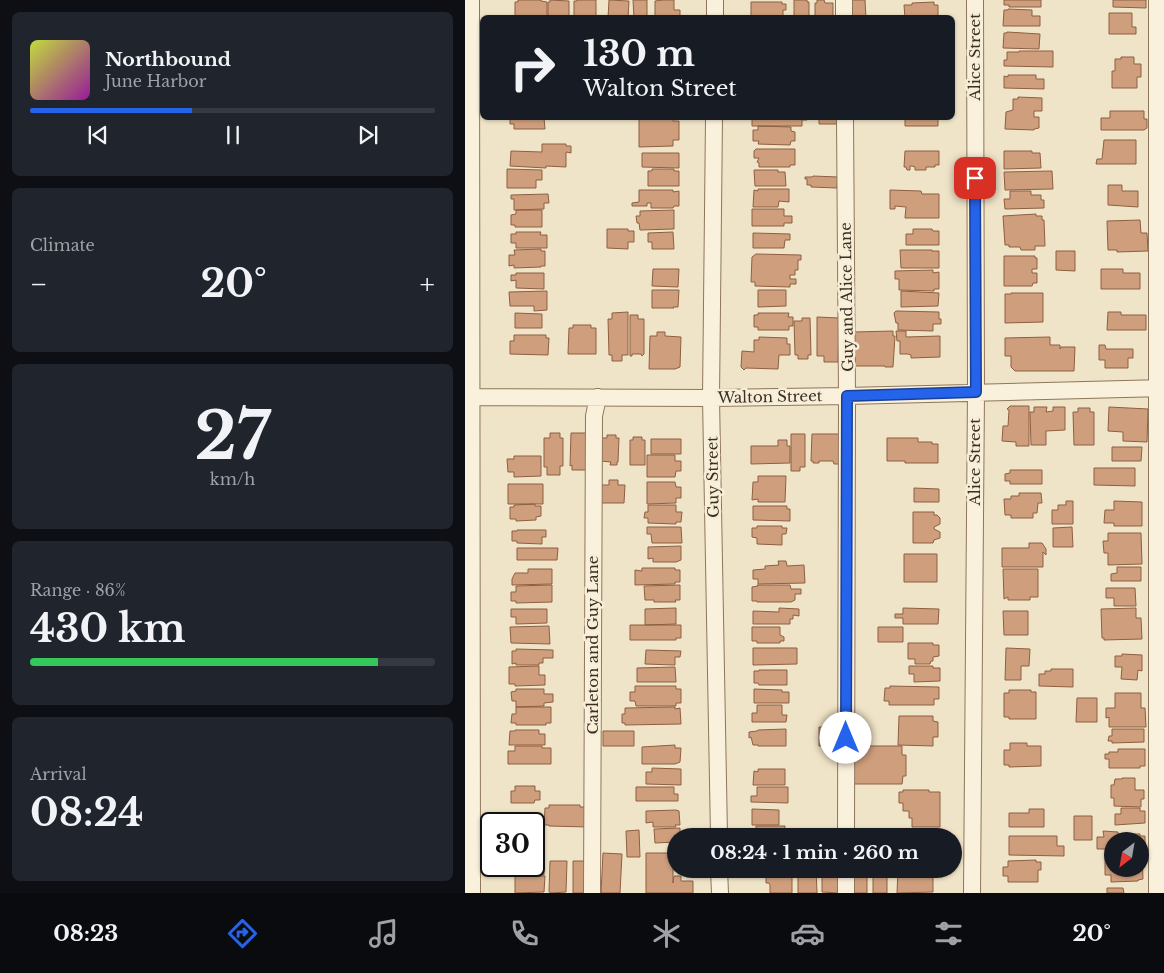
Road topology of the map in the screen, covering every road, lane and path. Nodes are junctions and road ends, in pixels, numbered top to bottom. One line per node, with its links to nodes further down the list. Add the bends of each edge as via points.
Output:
1 (471, 0): 12 (street)
2 (715, 0): 6 (street)
3 (844, 0): 7 (street)
4 (975, 0): 11 (street, Alice Street)
5 (1157, 0): 10 (street)
6 (715, 15)
7 (844, 15)
8 (714, 120): 15 (street, Guy Street)
9 (845, 120): 13 (street, Guy and Alice Lane)
10 (1161, 388): 11 (street, Walton Street); 25 (street)
11 (976, 392): 13 (street, Walton Street); 24 (street, Alice Street)
12 (468, 396): 14 (street, Walton Street); 20 (street)
13 (847, 396): 15 (street, Walton Street); 17 (street, Guy and Alice Lane)
14 (598, 397): 15 (street, Walton Street); 21 (street, Carleton and Guy Lane, via 594,416)
15 (711, 398): 16 (street, Guy Street)
16 (719, 828)
17 (846, 828)
18 (719, 878): 22 (street)
19 (846, 878): 23 (street)
20 (472, 893)
21 (592, 893)
22 (720, 893)
23 (846, 893)
24 (972, 893)
25 (1157, 893)

